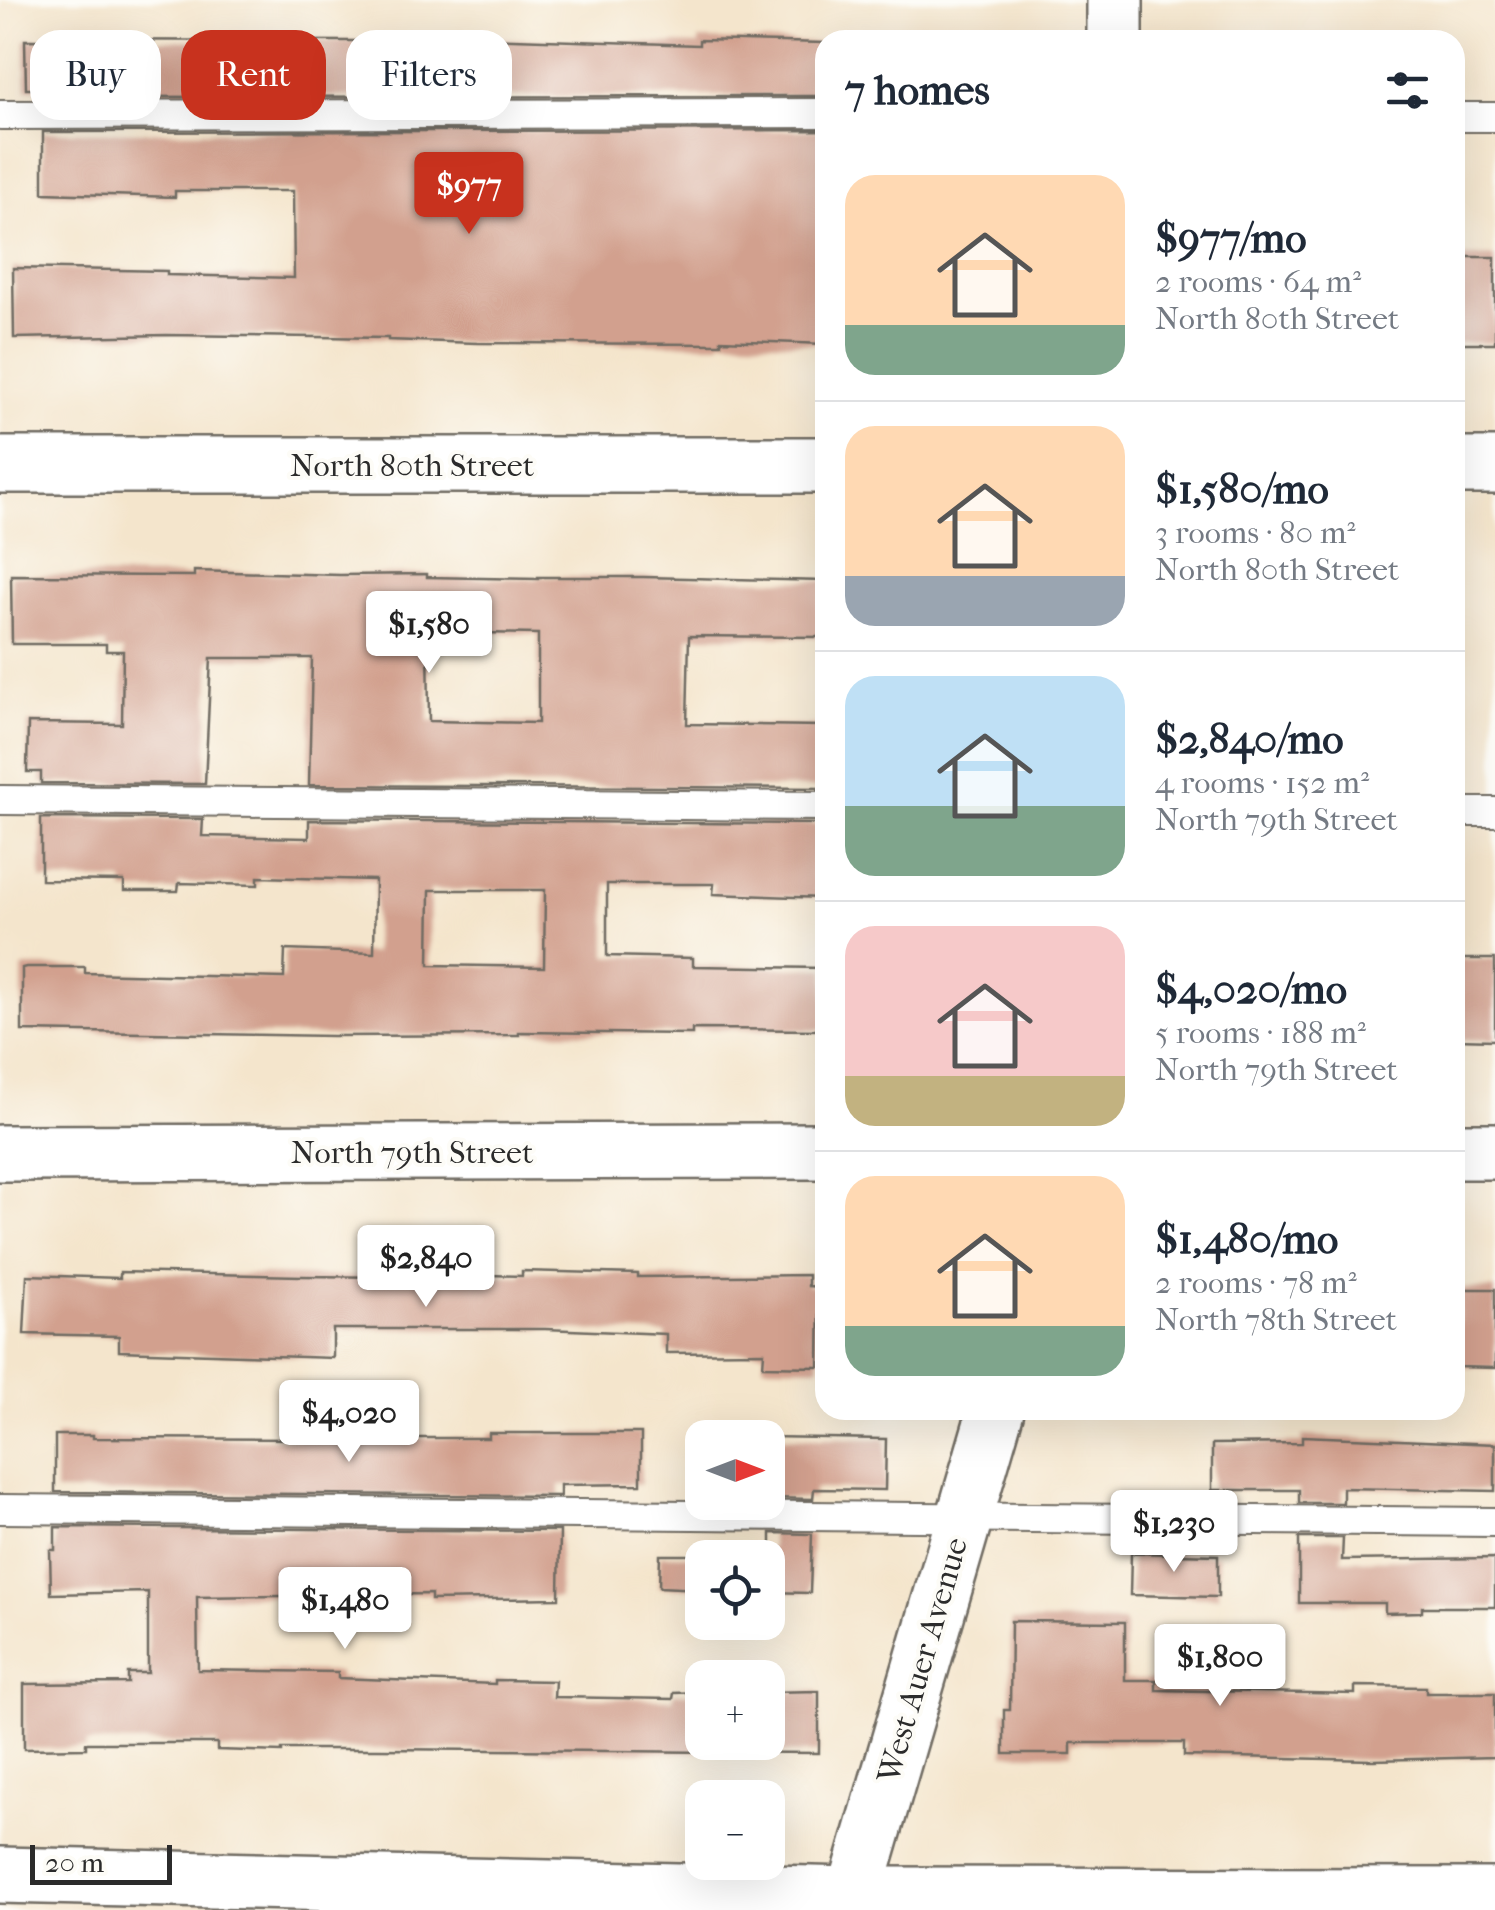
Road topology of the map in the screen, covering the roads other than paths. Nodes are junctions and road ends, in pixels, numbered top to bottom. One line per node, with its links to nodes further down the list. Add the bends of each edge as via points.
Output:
1 (1115, 0): 2 (street)
2 (1115, 30)
3 (815, 113): 4 (lane)
4 (0, 115)
5 (1465, 116): 6 (lane)
6 (1495, 117)
7 (0, 465): 8 (street, North 80th Street)
8 (815, 465)
9 (1465, 466): 10 (street)
10 (1495, 466)
11 (0, 800): 12 (lane)
12 (815, 806)
13 (1465, 812): 14 (lane)
14 (1495, 812)
15 (815, 1151): 18 (street, North 79th Street)
16 (1465, 1151): 17 (street)
17 (1495, 1151)
18 (0, 1153)
19 (993, 1420): 21 (street, West Auer Avenue)
20 (0, 1509): 21 (lane)
21 (964, 1518): 22 (lane); 25 (street, West Auer Avenue)
22 (1495, 1522)
23 (0, 1875): 25 (street)
24 (1495, 1896): 25 (street)
25 (851, 1902)

